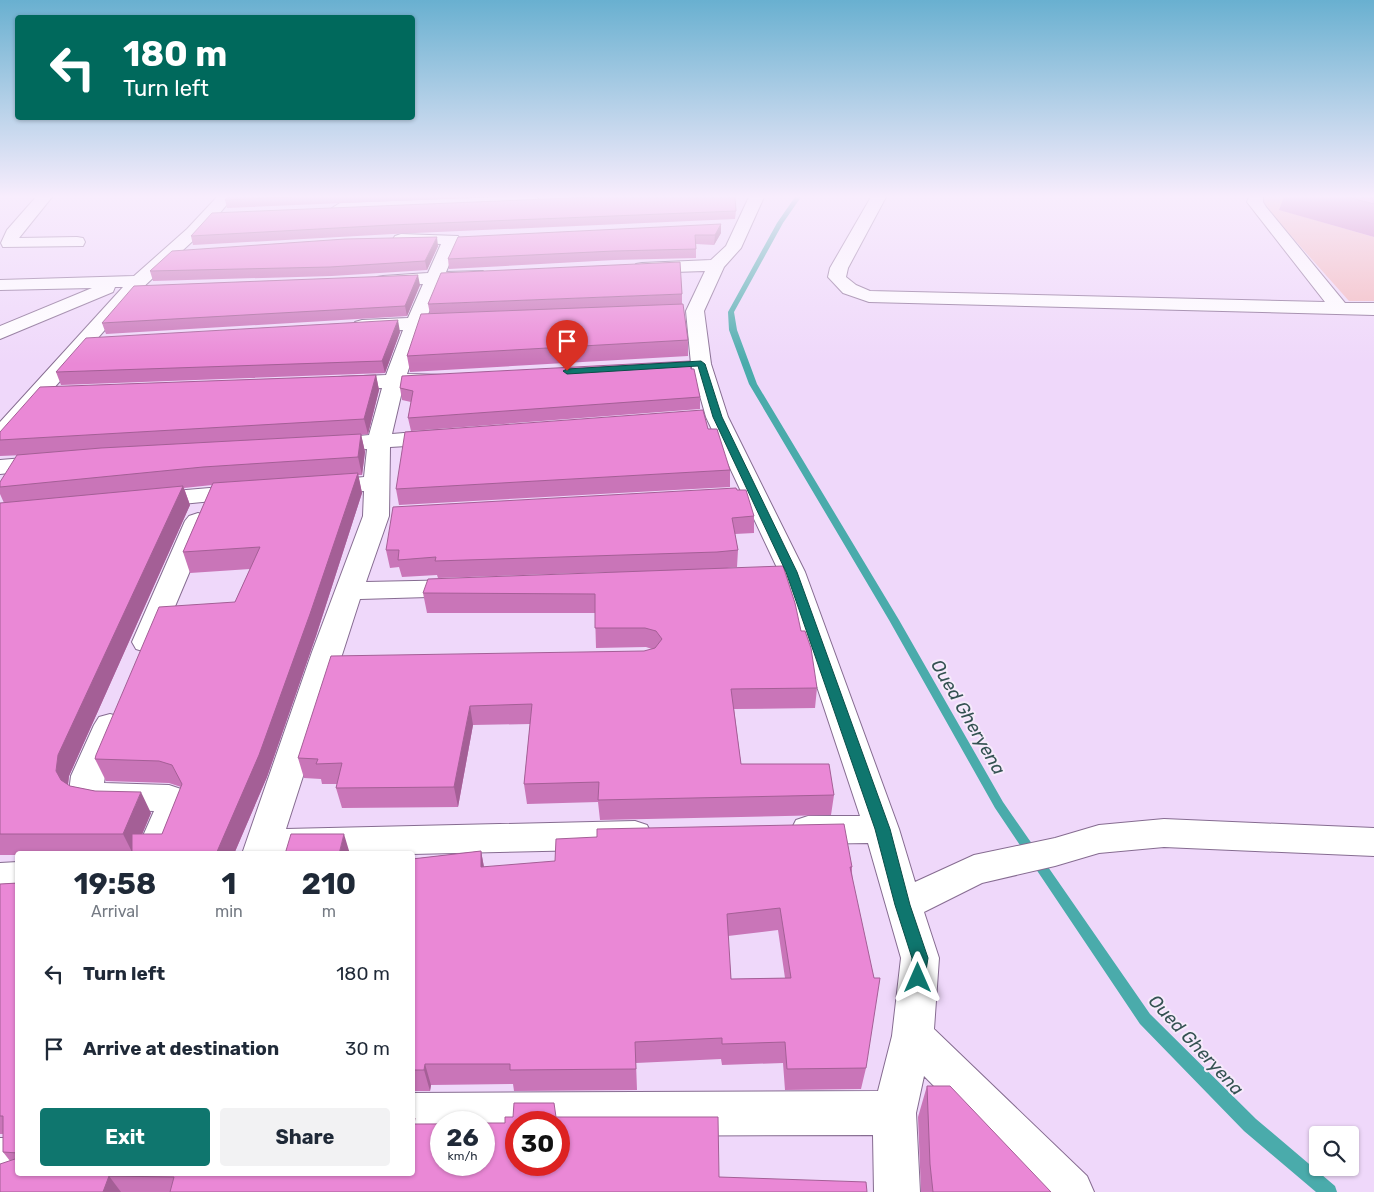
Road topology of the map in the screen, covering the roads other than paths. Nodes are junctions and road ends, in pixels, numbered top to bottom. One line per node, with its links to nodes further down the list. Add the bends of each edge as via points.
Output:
1 (171, 253): 2 (street); 12 (street)
2 (176, 253)
3 (449, 253): 10 (street)
4 (729, 253): 7 (street)
5 (847, 253): 15 (street, via 837,277 843,286 857,294 875,298)
6 (1294, 253): 15 (street)
7 (716, 265): 8 (street); 45 (street, via 685,312 691,364 707,418 778,573)
8 (624, 267)
9 (491, 274): 10 (street)
10 (433, 278): 11 (street); 18 (street)
11 (369, 281)
12 (132, 284): 13 (street); 14 (street); 20 (street); 22 (street)
13 (0, 285)
14 (160, 288)
15 (1339, 308): 16 (street)
16 (1374, 309)
17 (473, 320): 18 (street)
18 (417, 323): 19 (street); 24 (street)
19 (348, 327)
20 (0, 333)
21 (113, 341): 22 (street)
22 (84, 343): 27 (street)
23 (454, 378): 24 (street)
24 (395, 381): 25 (street); 30 (street)
25 (316, 384)
26 (70, 392): 27 (street)
27 (41, 394): 28 (street)
28 (0, 434)
29 (459, 436): 30 (street)
30 (379, 442): 31 (street); 34 (street)
31 (302, 446)
32 (69, 461): 33 (street)
33 (0, 467)
34 (376, 483): 35 (street); 40 (street, via 386,515)
35 (298, 488)
36 (268, 490): 37 (street)
37 (209, 494): 38 (street); 43 (street)
38 (124, 503)
39 (488, 587): 40 (street)
40 (349, 591): 42 (street)
41 (352, 663): 42 (street)
42 (323, 664): 49 (street)
43 (135, 667)
44 (119, 703): 50 (street, via 88,776 86,792 90,796 169,798 173,806)
45 (882, 829): 46 (street); 53 (street)
46 (773, 831)
47 (663, 834): 49 (street)
48 (1374, 842): 53 (street, via 1164,833 1099,839 974,870)
49 (262, 849)
50 (154, 851)
51 (15, 877): 52 (street)
52 (0, 878)
53 (903, 905): 54 (street, via 920,958)
54 (913, 1036): 55 (street); 60 (street)
55 (894, 1113): 56 (street); 59 (street)
56 (415, 1115)
57 (0, 1160): 58 (street)
58 (15, 1160)
59 (897, 1192)
60 (1071, 1192)

